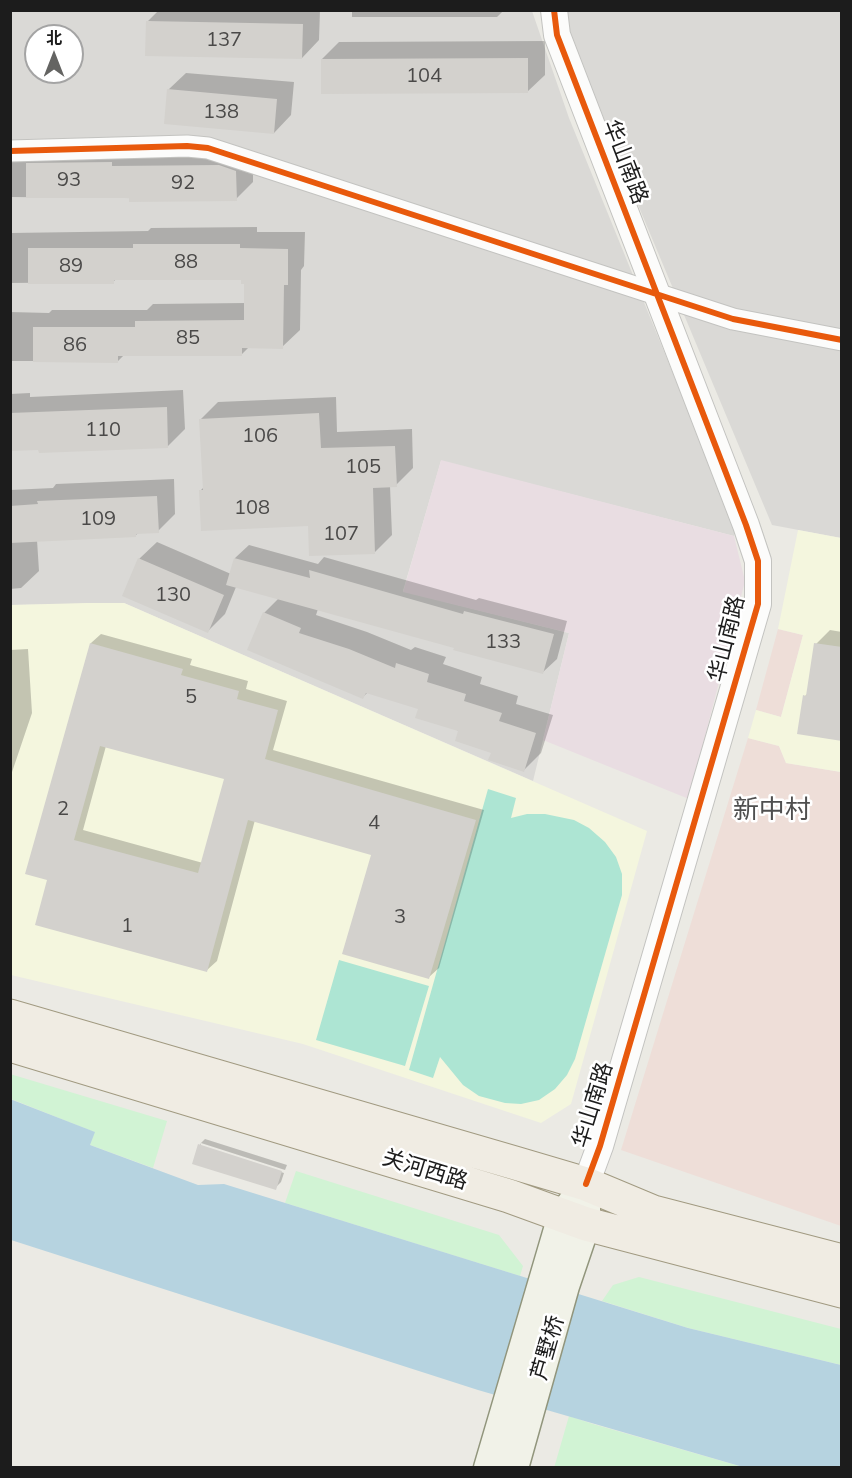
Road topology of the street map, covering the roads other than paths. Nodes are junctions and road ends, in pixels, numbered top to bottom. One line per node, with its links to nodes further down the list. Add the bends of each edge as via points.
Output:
1 (554, 10): 3 (street, 华山南路, via 557,35)
2 (10, 151): 3 (street, via 208,148)
3 (657, 293): 4 (street, via 733,319); 7 (street, 华山南路, via 758,561 758,604)
4 (842, 340)
5 (10, 1016): 7 (main road, 关河西路)
6 (10, 1045): 8 (main road, 关河西路, via 498,1192)
7 (586, 1184): 8 (main road, 芦墅桥); 9 (main road, 关河西路, via 653,1212)
8 (574, 1220): 10 (main road, 关河西路); 11 (main road, 芦墅桥)
9 (842, 1261)
10 (842, 1291)
11 (519, 1405): 12 (main road); 13 (main road)
12 (488, 1467)
13 (514, 1467)

